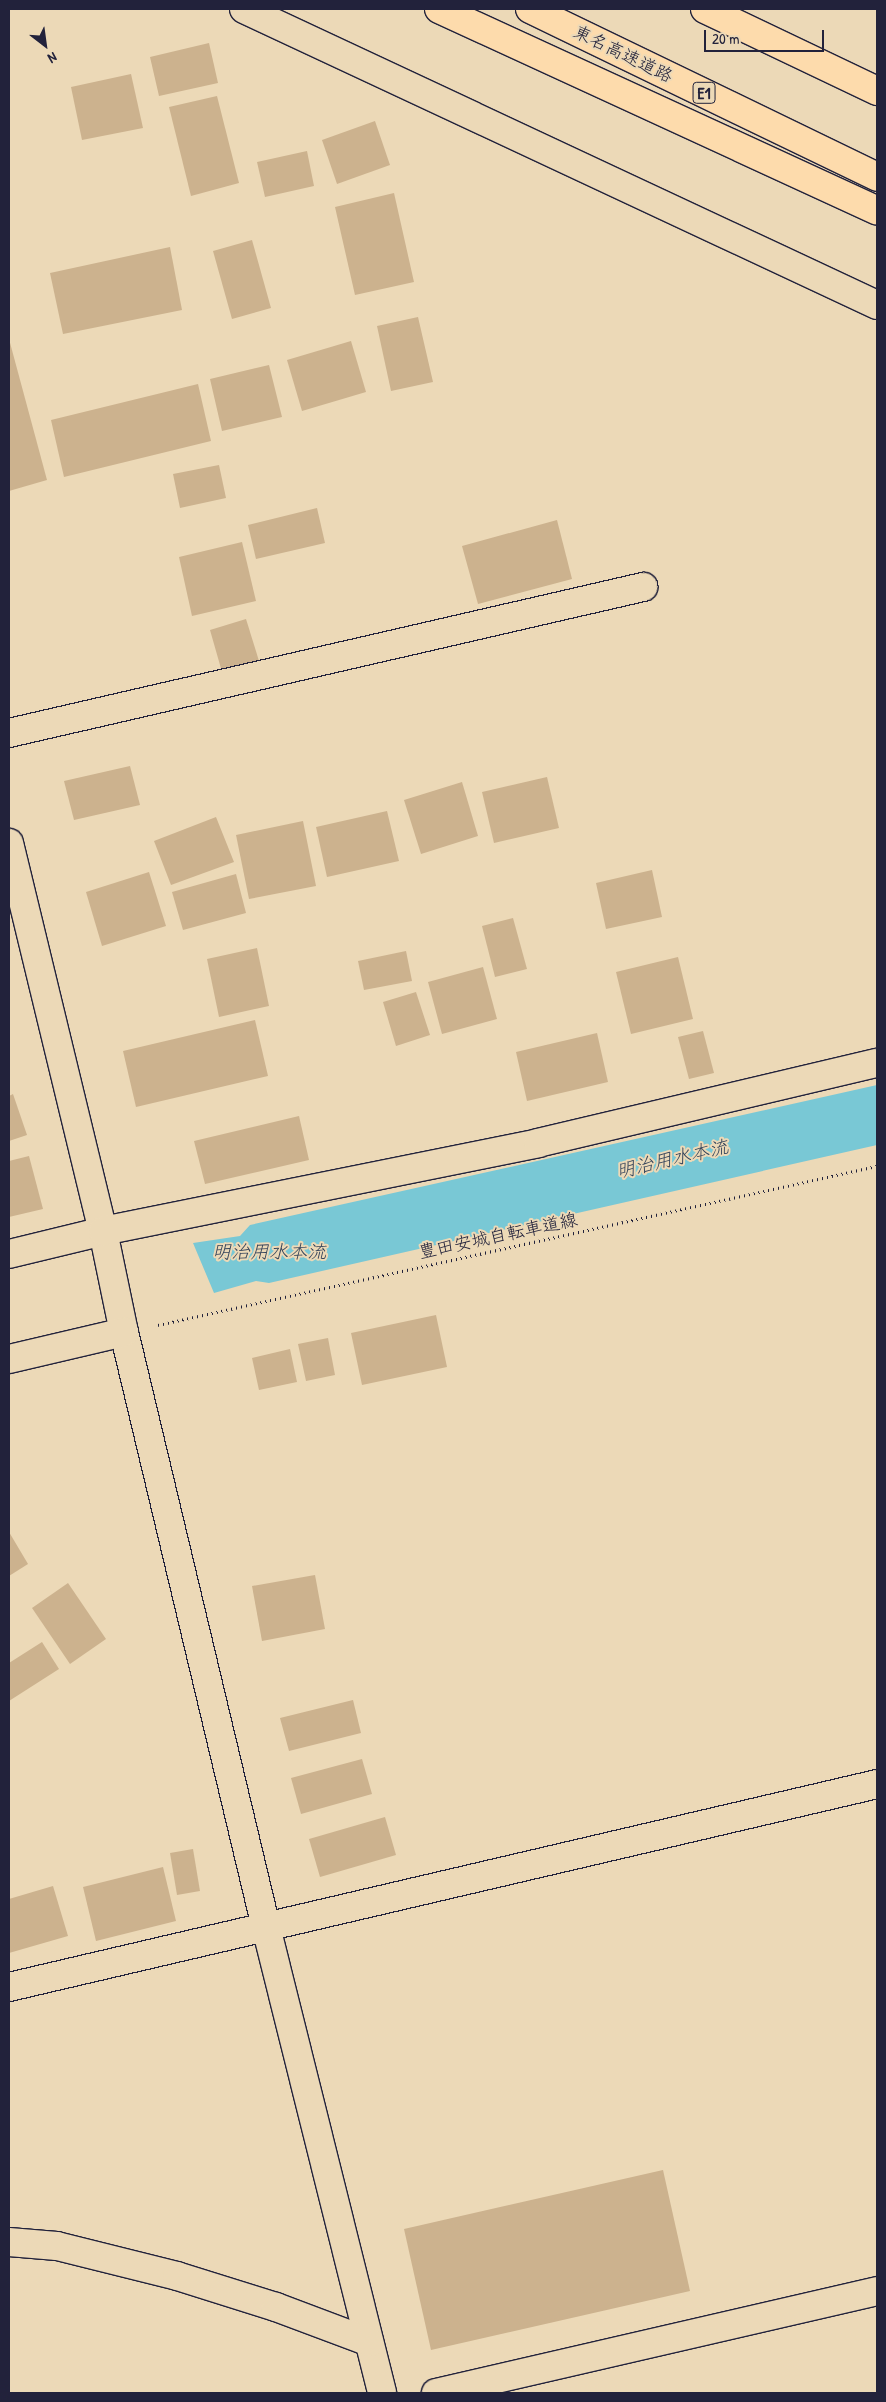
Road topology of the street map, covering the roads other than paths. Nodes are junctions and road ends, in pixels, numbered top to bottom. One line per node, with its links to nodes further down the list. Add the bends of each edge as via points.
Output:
1 (244, 9): 8 (street)
2 (439, 9): 7 (highway)
3 (530, 9): 6 (highway, 東名高速道路 / E1)
4 (705, 9): 5 (highway)
5 (877, 91)
6 (877, 177)
7 (877, 210)
8 (877, 305)
9 (643, 587): 10 (street)
10 (9, 732)
11 (9, 843): 13 (street)
12 (877, 1063): 13 (street, via 538,1143)
13 (105, 1239): 14 (street); 15 (street)
14 (9, 1254)
15 (123, 1325): 16 (street); 18 (street)
16 (9, 1359)
17 (877, 1784): 18 (street)
18 (266, 1927): 19 (street); 22 (street)
19 (9, 1987)
20 (9, 2242): 22 (street, via 57,2246 177,2276 276,2307)
21 (877, 2291): 24 (street)
22 (369, 2342): 23 (street)
23 (382, 2393)
24 (436, 2393)

